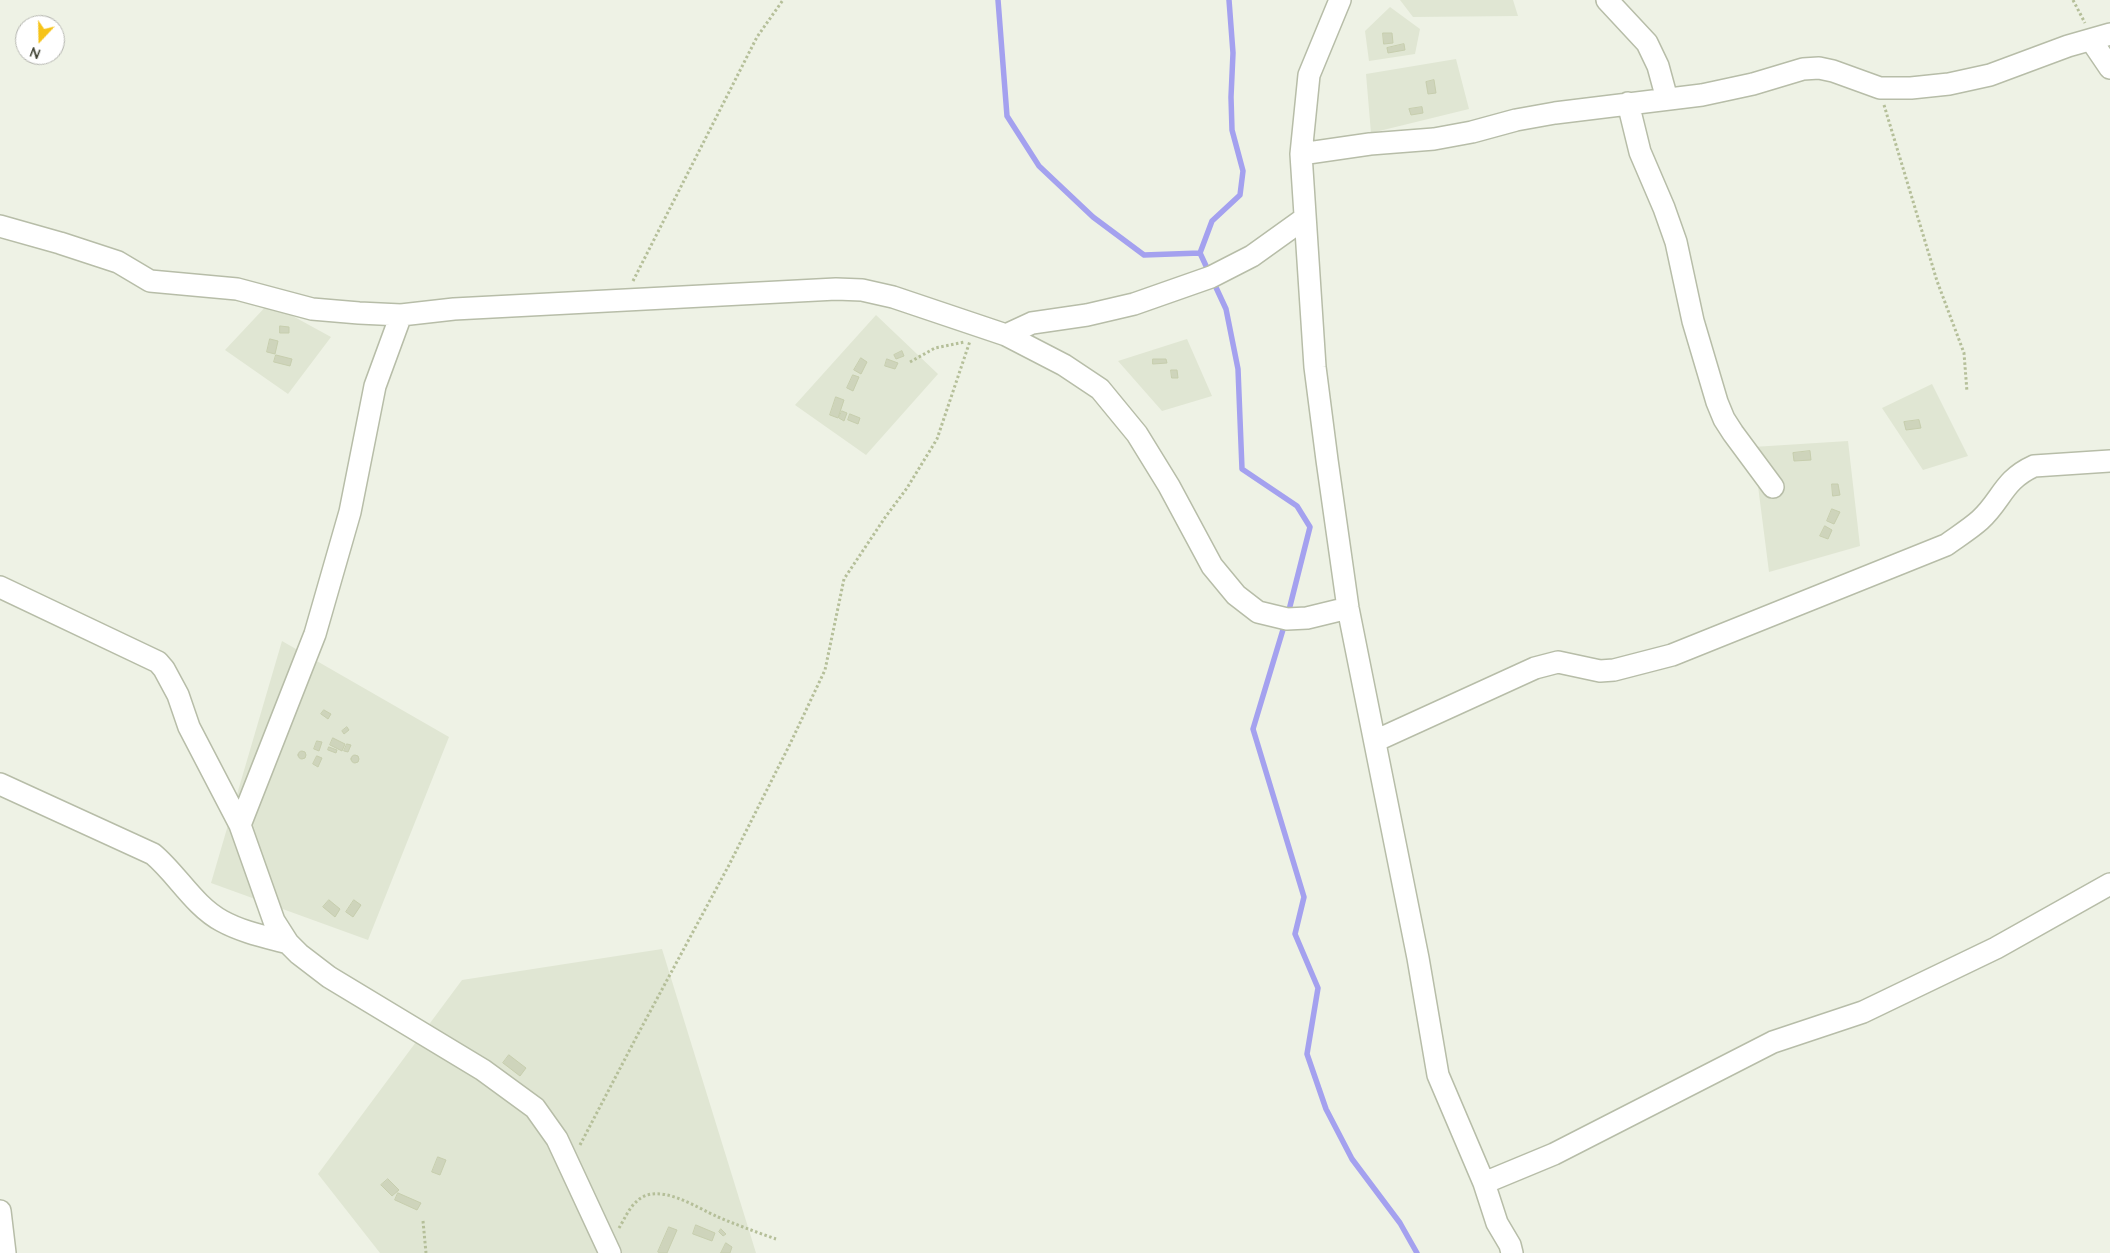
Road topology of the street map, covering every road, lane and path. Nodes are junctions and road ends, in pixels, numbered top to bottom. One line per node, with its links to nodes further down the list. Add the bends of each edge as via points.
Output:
1 (783, 0): 12 (path, via 757,37)
2 (1340, 0): 9 (street, via 1309,75)
3 (1607, 0): 7 (street, via 1647,43 1658,66)
4 (2100, 37): 5 (street); 6 (street, via 1982,77 1912,88)
5 (2110, 68)
6 (1880, 88): 7 (street, via 1819,68 1803,69 1702,95); 17 (path, via 1937,281 1964,353)
7 (1667, 99): 8 (street)
8 (1628, 103): 9 (street, via 1516,120 1434,139); 19 (street, via 1640,152 1676,242 1693,322 1717,402 1729,426)
9 (1301, 154): 10 (street)
10 (1305, 218): 15 (street, via 1252,256 1211,277 1134,304 1032,323); 21 (street, via 1315,367)
11 (0, 226): 13 (street, via 118,262 150,281 237,289 312,308)
12 (623, 299): 13 (street); 14 (street, via 862,290 894,297)
13 (401, 315): 24 (street, via 375,386 350,512 315,634)
14 (973, 332): 15 (street); 16 (path); 27 (path, via 936,439 907,488 844,579 825,670 790,744)
15 (1006, 335): 21 (street, via 1064,364 1100,389 1137,434 1212,566 1236,595 1258,612 1287,619 1307,618)
16 (910, 362)
17 (1967, 392)
18 (2110, 461): 22 (street, via 2029,468 2016,475 1981,519 1946,545 1672,655 1614,670 1558,662 1535,668)
19 (1773, 487)
20 (0, 587): 24 (street, via 158,662 178,695 189,727)
21 (1348, 608): 22 (street)
22 (1375, 741): 28 (street, via 1438,1075)
23 (0, 784): 26 (street, via 153,854 166,864 202,906 221,921)
24 (240, 825): 26 (street, via 274,921)
25 (2110, 884): 28 (street, via 1996,948 1863,1012 1773,1042 1554,1154)
26 (288, 943): 27 (street, via 329,977 483,1070 535,1108 557,1139)
27 (570, 1166): 32 (street)
28 (1484, 1183): 35 (street, via 1497,1223)
29 (0, 1212): 33 (street)
30 (423, 1221): 34 (path)
31 (776, 1239): 32 (path, via 714,1215 695,1204 661,1194 636,1201)
32 (609, 1250)
33 (6, 1253)
34 (426, 1253)
35 (1512, 1253)

